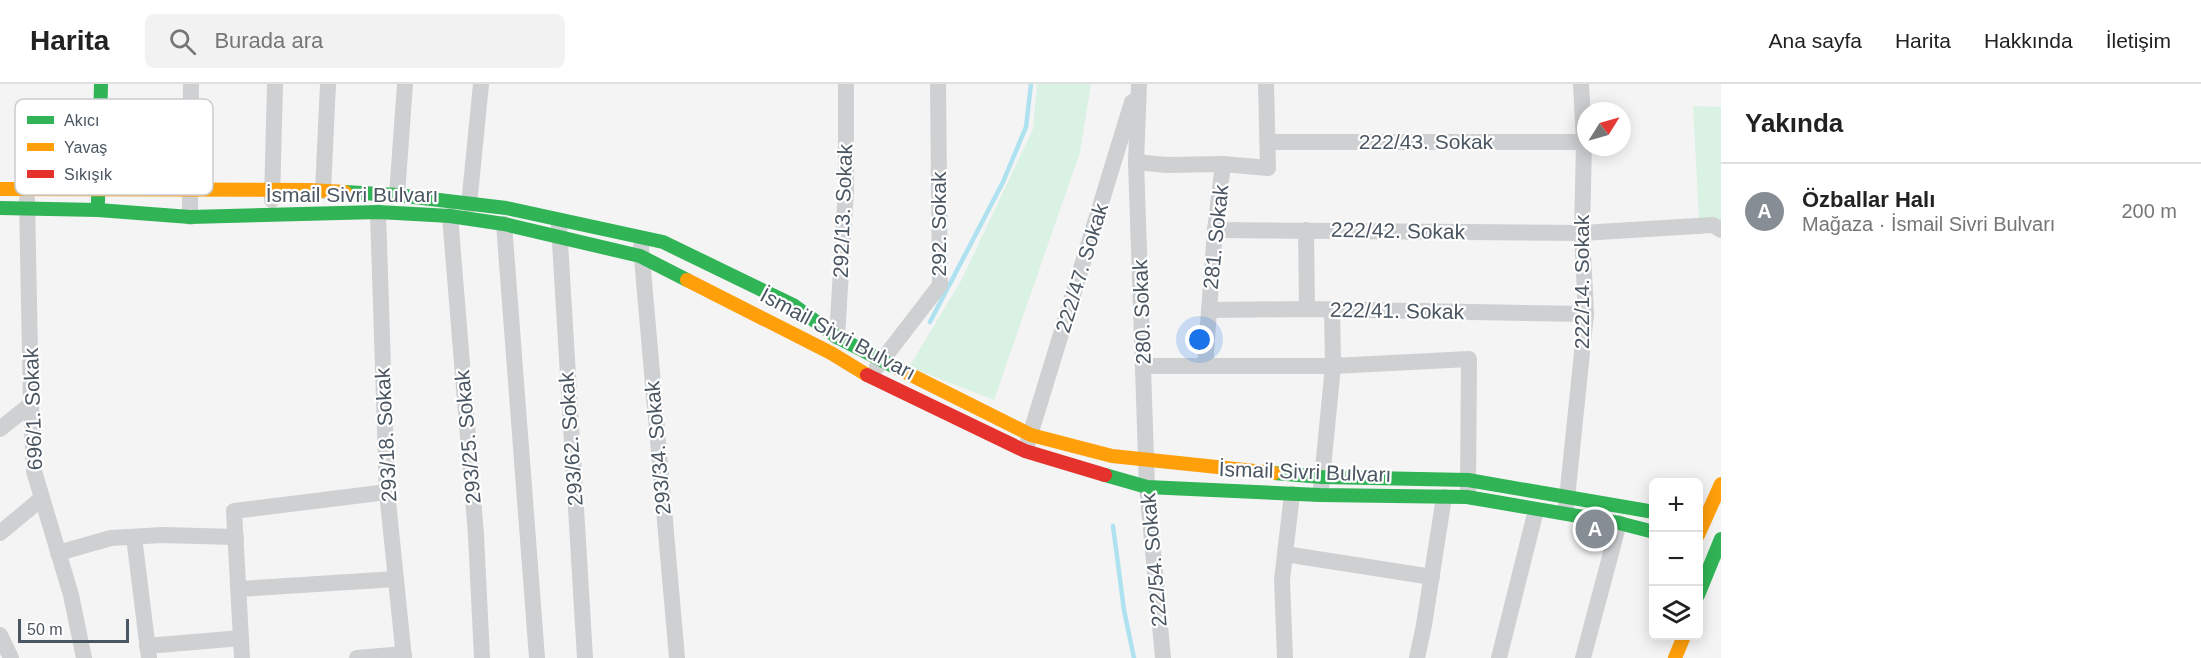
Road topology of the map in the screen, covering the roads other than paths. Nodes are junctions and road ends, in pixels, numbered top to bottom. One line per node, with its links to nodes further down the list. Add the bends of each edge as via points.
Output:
1 (101, 84): 12 (main road)
2 (191, 84): 13 (street)
3 (275, 84): 20 (street)
4 (328, 84): 22 (street)
5 (405, 84): 26 (street)
6 (481, 84): 27 (street)
7 (846, 84): 48 (street, 292/13. Sokak, via 846,189)
8 (938, 84): 49 (street, 292. Sokak, via 940,285)
9 (1138, 84): 18 (street, 280. Sokak); 56 (street, 222/47. Sokak)
10 (1266, 84): 15 (street)
11 (1581, 84): 14 (street, 222/14. Sokak)
12 (101, 99)
13 (191, 99)
14 (1582, 102)
15 (1268, 142): 16 (street, 222/43. Sokak); 19 (street, 281. Sokak, via 1268,168)
16 (1577, 142)
17 (1584, 156): 40 (street, 222/14. Sokak)
18 (1136, 162): 19 (street); 50 (street, 280. Sokak)
19 (1223, 164): 39 (street, 281. Sokak)
20 (272, 190): 21 (main road, İsmail Sivri Bulvarı); 22 (main road, İsmail Sivri Bulvarı); 32 (street)
21 (213, 191)
22 (323, 191): 26 (main road, İsmail Sivri Bulvarı)
23 (27, 195): 29 (street, 696/1. Sokak)
24 (98, 195): 30 (main road)
25 (190, 195): 34 (street)
26 (398, 195): 27 (main road, İsmail Sivri Bulvarı)
27 (469, 205): 35 (main road, İsmail Sivri Bulvarı)
28 (0, 207): 29 (main road, İsmail Sivri Bulvarı)
29 (27, 210): 30 (main road, İsmail Sivri Bulvarı); 54 (street, 696/1. Sokak)
30 (98, 210): 34 (main road, İsmail Sivri Bulvarı)
31 (378, 212): 32 (main road, İsmail Sivri Bulvarı); 33 (main road, İsmail Sivri Bulvarı); 63 (street, 293/18. Sokak)
32 (273, 215): 34 (main road, İsmail Sivri Bulvarı)
33 (450, 216): 36 (main road, İsmail Sivri Bulvarı); 99 (street, 293/25. Sokak)
34 (190, 218)
35 (559, 219): 41 (street, 293/62. Sokak); 42 (main road, İsmail Sivri Bulvarı)
36 (504, 224): 41 (main road, İsmail Sivri Bulvarı); 100 (street)
37 (1306, 230): 39 (street, 222/42. Sokak); 40 (street, 222/42. Sokak); 44 (street)
38 (1721, 230): 40 (street, 222/42. Sokak, via 1713,225)
39 (1215, 231): 46 (street, 281. Sokak)
40 (1581, 233): 47 (street, 222/14. Sokak)
41 (559, 237): 43 (main road, İsmail Sivri Bulvarı); 101 (street, 293/62. Sokak)
42 (641, 237): 43 (street, 293/34. Sokak); 48 (main road, İsmail Sivri Bulvarı, via 663,242 793,305)
43 (640, 256): 53 (main road, İsmail Sivri Bulvarı, via 831,353); 102 (street, 293/34. Sokak)
44 (1306, 309): 45 (street, 222/41. Sokak); 46 (street, 222/41. Sokak)
45 (1332, 309): 47 (street, 222/41. Sokak); 52 (street)
46 (1209, 310): 51 (street, 281. Sokak)
47 (1586, 314): 68 (street, 222/14. Sokak)
48 (837, 338): 49 (main road, İsmail Sivri Bulvarı)
49 (882, 361): 53 (street, 292. Sokak); 56 (main road, İsmail Sivri Bulvarı)
50 (1144, 366): 51 (street); 58 (street, 280. Sokak)
51 (1205, 366): 52 (street)
52 (1333, 366): 59 (street); 60 (street, via 1468,359)
53 (868, 376): 57 (main road, İsmail Sivri Bulvarı)
54 (31, 404): 55 (street); 69 (street, 696/1. Sokak, via 34,471)
55 (0, 429)
56 (1031, 435): 57 (street, 222/47. Sokak); 58 (main road, İsmail Sivri Bulvarı)
57 (1025, 451): 62 (main road, İsmail Sivri Bulvarı)
58 (1147, 461): 59 (main road, İsmail Sivri Bulvarı); 62 (street, 222/54. Sokak)
59 (1322, 477): 60 (main road, İsmail Sivri Bulvarı); 65 (street)
60 (1468, 480): 67 (street); 68 (main road, İsmail Sivri Bulvarı)
61 (1721, 484): 73 (main road)
62 (1147, 487): 64 (main road, İsmail Sivri Bulvarı); 103 (street, 222/54. Sokak)
63 (387, 492): 80 (street, via 234,511); 86 (street, 293/18. Sokak)
64 (1292, 494): 65 (main road, İsmail Sivri Bulvarı); 84 (street)
65 (1320, 495): 66 (main road, İsmail Sivri Bulvarı)
66 (1444, 497): 67 (main road, İsmail Sivri Bulvarı); 85 (street)
67 (1467, 497): 70 (main road, İsmail Sivri Bulvarı)
68 (1568, 498): 71 (main road, İsmail Sivri Bulvarı); 72 (street, 222/14. Sokak)
69 (41, 499): 78 (street); 83 (street, 696/1. Sokak)
70 (1536, 510): 72 (main road, İsmail Sivri Bulvarı); 106 (street)
71 (1649, 511)
72 (1565, 514): 74 (main road, İsmail Sivri Bulvarı)
73 (1703, 520)
74 (1619, 523): 77 (main road, İsmail Sivri Bulvarı); 107 (street)
75 (1721, 525): 76 (main road)
76 (1703, 526)
77 (1649, 531)
78 (0, 533)
79 (134, 537): 80 (street); 83 (street, via 111,538); 92 (street)
80 (236, 537): 88 (street)
81 (1703, 544): 82 (main road)
82 (1719, 546): 87 (main road)
83 (58, 553): 96 (street, 696/1. Sokak)
84 (1285, 554): 85 (street); 104 (street)
85 (1432, 577): 105 (street)
86 (396, 579): 88 (street); 93 (street, 293/18. Sokak)
87 (1702, 586)
88 (239, 589): 89 (street)
89 (241, 638): 92 (street); 97 (street)
90 (1, 639): 95 (street)
91 (1683, 640): 94 (main road)
92 (148, 652)
93 (404, 656): 98 (street)
94 (1680, 657)
95 (11, 658)
96 (84, 658)
97 (242, 658)
98 (357, 658)
99 (482, 658)
100 (537, 658)
101 (585, 658)
102 (677, 658)
103 (1163, 658)
104 (1285, 658)
105 (1417, 658)
106 (1499, 658)
107 (1583, 658)

